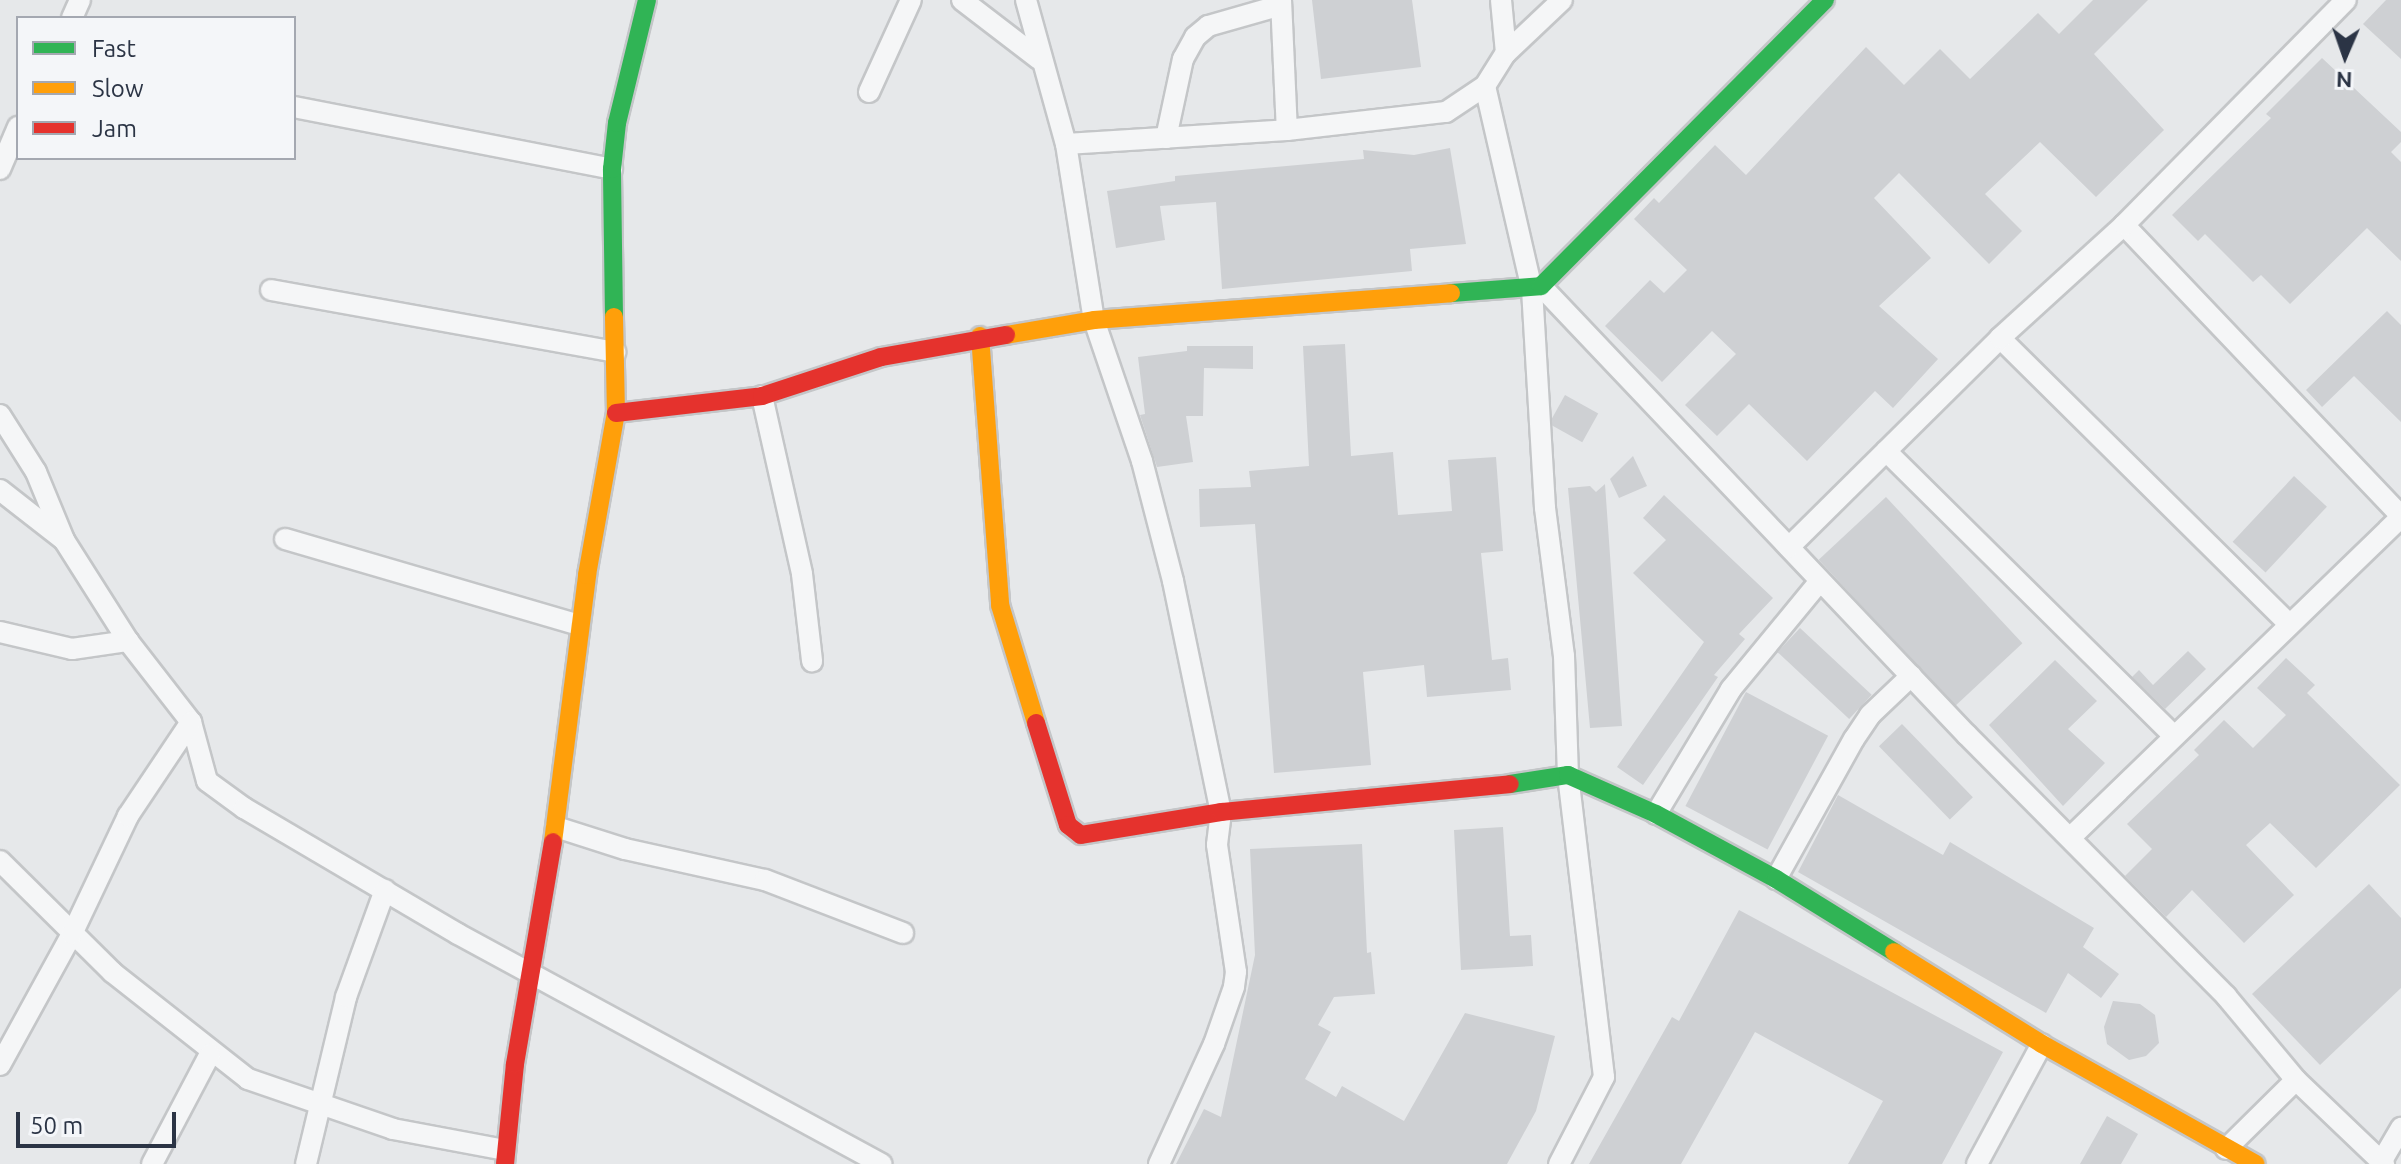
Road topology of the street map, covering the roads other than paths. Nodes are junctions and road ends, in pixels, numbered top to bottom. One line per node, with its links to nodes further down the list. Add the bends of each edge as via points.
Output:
1 (647, 0): 20 (street, via 617,123)
2 (911, 0): 13 (street)
3 (962, 0): 11 (street)
4 (1026, 0): 11 (street)
5 (1501, 0): 10 (street)
6 (1562, 0): 10 (street)
7 (1825, 0): 22 (street)
8 (2346, 0): 21 (street)
9 (1281, 2): 15 (street); 17 (street, via 1208,26 1195,37 1183,59)
10 (1506, 53): 12 (street)
11 (1039, 59): 18 (street)
12 (1485, 86): 15 (street, via 1446,112); 22 (street)
13 (869, 92)
14 (296, 107): 20 (street)
15 (1287, 130): 17 (street)
16 (16, 132): 19 (street)
17 (1166, 138): 18 (street)
18 (1066, 144): 24 (street)
19 (0, 169)
20 (612, 169): 27 (street)
21 (2124, 225): 26 (street); 33 (street)
22 (1537, 288): 24 (street); 36 (street); 46 (street, via 1545,508 1564,656)
23 (271, 290): 27 (street)
24 (1094, 320): 25 (street); 47 (street, via 1142,461 1173,581)
25 (980, 336): 28 (street, via 881,357); 47 (street, via 1000,605 1068,825 1081,835 1094,836)
26 (2000, 338): 31 (street); 38 (street)
27 (615, 352): 29 (street)
28 (762, 396): 29 (street); 42 (street, via 800,564)
29 (616, 413): 39 (street)
30 (0, 415): 35 (street, via 36,472)
31 (1886, 451): 36 (street); 45 (street)
32 (0, 490): 35 (street)
33 (2401, 517): 38 (street)
34 (285, 539): 39 (street)
35 (64, 540): 41 (street)
36 (1789, 547): 37 (street)
37 (1820, 581): 43 (street); 48 (street, via 1731,689)
38 (2288, 623): 45 (street)
39 (579, 625): 49 (street)
40 (0, 632): 41 (street, via 72,649)
41 (128, 641): 44 (street)
42 (812, 661)
43 (1911, 676): 50 (street); 52 (street, via 1870,715 1854,739)
44 (191, 722): 53 (street, via 207,781); 55 (street, via 128,816)
45 (2174, 736): 50 (street)
46 (1568, 775): 47 (street, via 1470,790); 48 (street); 70 (street, via 1604,1077)
47 (1221, 812): 69 (street, via 1217,845 1234,987)
48 (1656, 814): 52 (street)
49 (556, 827): 54 (street, via 625,849 765,880); 56 (street)
50 (2072, 836): 60 (street, via 2226,996)
51 (0, 861): 55 (street)
52 (1776, 879): 57 (street)
53 (385, 890): 56 (street); 61 (street, via 346,997)
54 (903, 933)
55 (72, 934): 58 (street); 59 (street)
56 (533, 975): 64 (street, via 515,1064); 68 (street)
57 (2042, 1044): 63 (street); 71 (street)
58 (210, 1054): 61 (street, via 248,1079); 66 (street)
59 (0, 1065)
60 (2296, 1080): 63 (street); 65 (street)
61 (320, 1108): 64 (street); 67 (street)
62 (2401, 1128): 65 (street)
63 (2226, 1149): 72 (street)
64 (505, 1157)
65 (2382, 1163)
66 (152, 1164)
67 (306, 1164)
68 (882, 1164)
69 (1159, 1164)
70 (1559, 1164)
71 (1977, 1164)
72 (2256, 1164)

